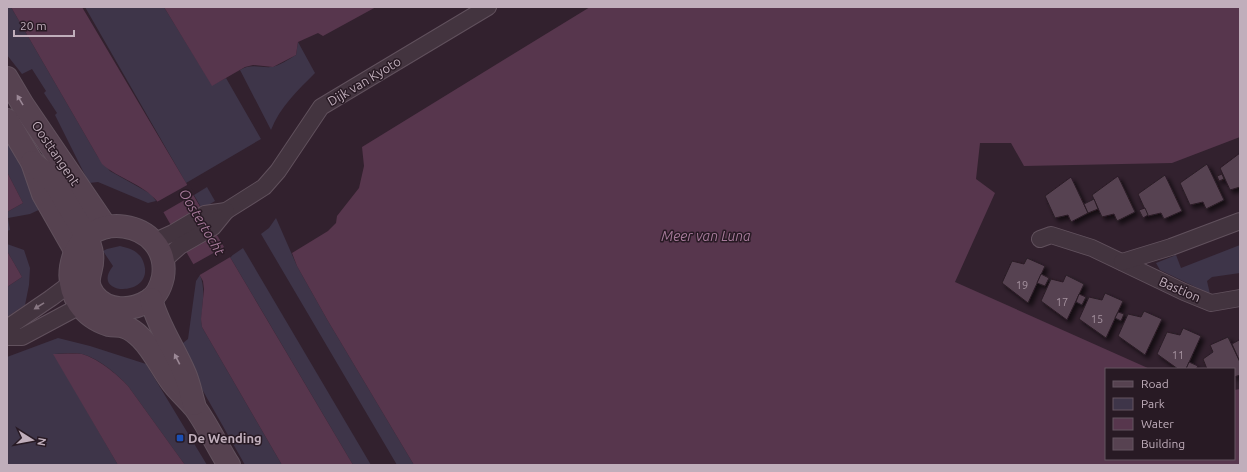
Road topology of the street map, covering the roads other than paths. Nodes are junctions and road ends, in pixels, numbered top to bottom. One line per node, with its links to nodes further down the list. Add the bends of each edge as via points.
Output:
1 (488, 7): 7 (street, Dijk van Kyoto, via 321,107 278,171 264,187)
2 (7, 78): 5 (main road, Oosttangent, one-way to 2)
3 (7, 120): 9 (main road, Oosttangent, via 32,162 43,194)
4 (1240, 222): 11 (street)
5 (106, 227): 8 (main road, via 126,226); 9 (main road, via 92,233)
6 (1040, 239): 11 (street, Bastion, via 1051,235 1092,248)
7 (176, 240): 8 (street, Dijk van Kyoto); 10 (street, Dijk van Kyoto)
8 (153, 242): 10 (main road)
9 (81, 245): 12 (main road, via 72,263); 15 (main road, Oosttangent, via 91,249 93,256 89,273)
10 (163, 261): 14 (main road, via 162,280)
11 (1122, 262): 13 (street, Bastion, via 1211,303)
12 (71, 284): 15 (main road, via 74,294); 16 (street, one-way to 16)
13 (1240, 298)
14 (151, 299): 15 (main road, via 134,307 124,308); 18 (main road, one-way to 14, via 185,374 166,337)
15 (89, 303): 17 (street, via 22,337); 18 (main road, via 86,312 94,318 109,325 126,327 142,339 172,382)
16 (7, 328)
17 (7, 337)
18 (196, 409): 19 (main road)
19 (229, 465)

